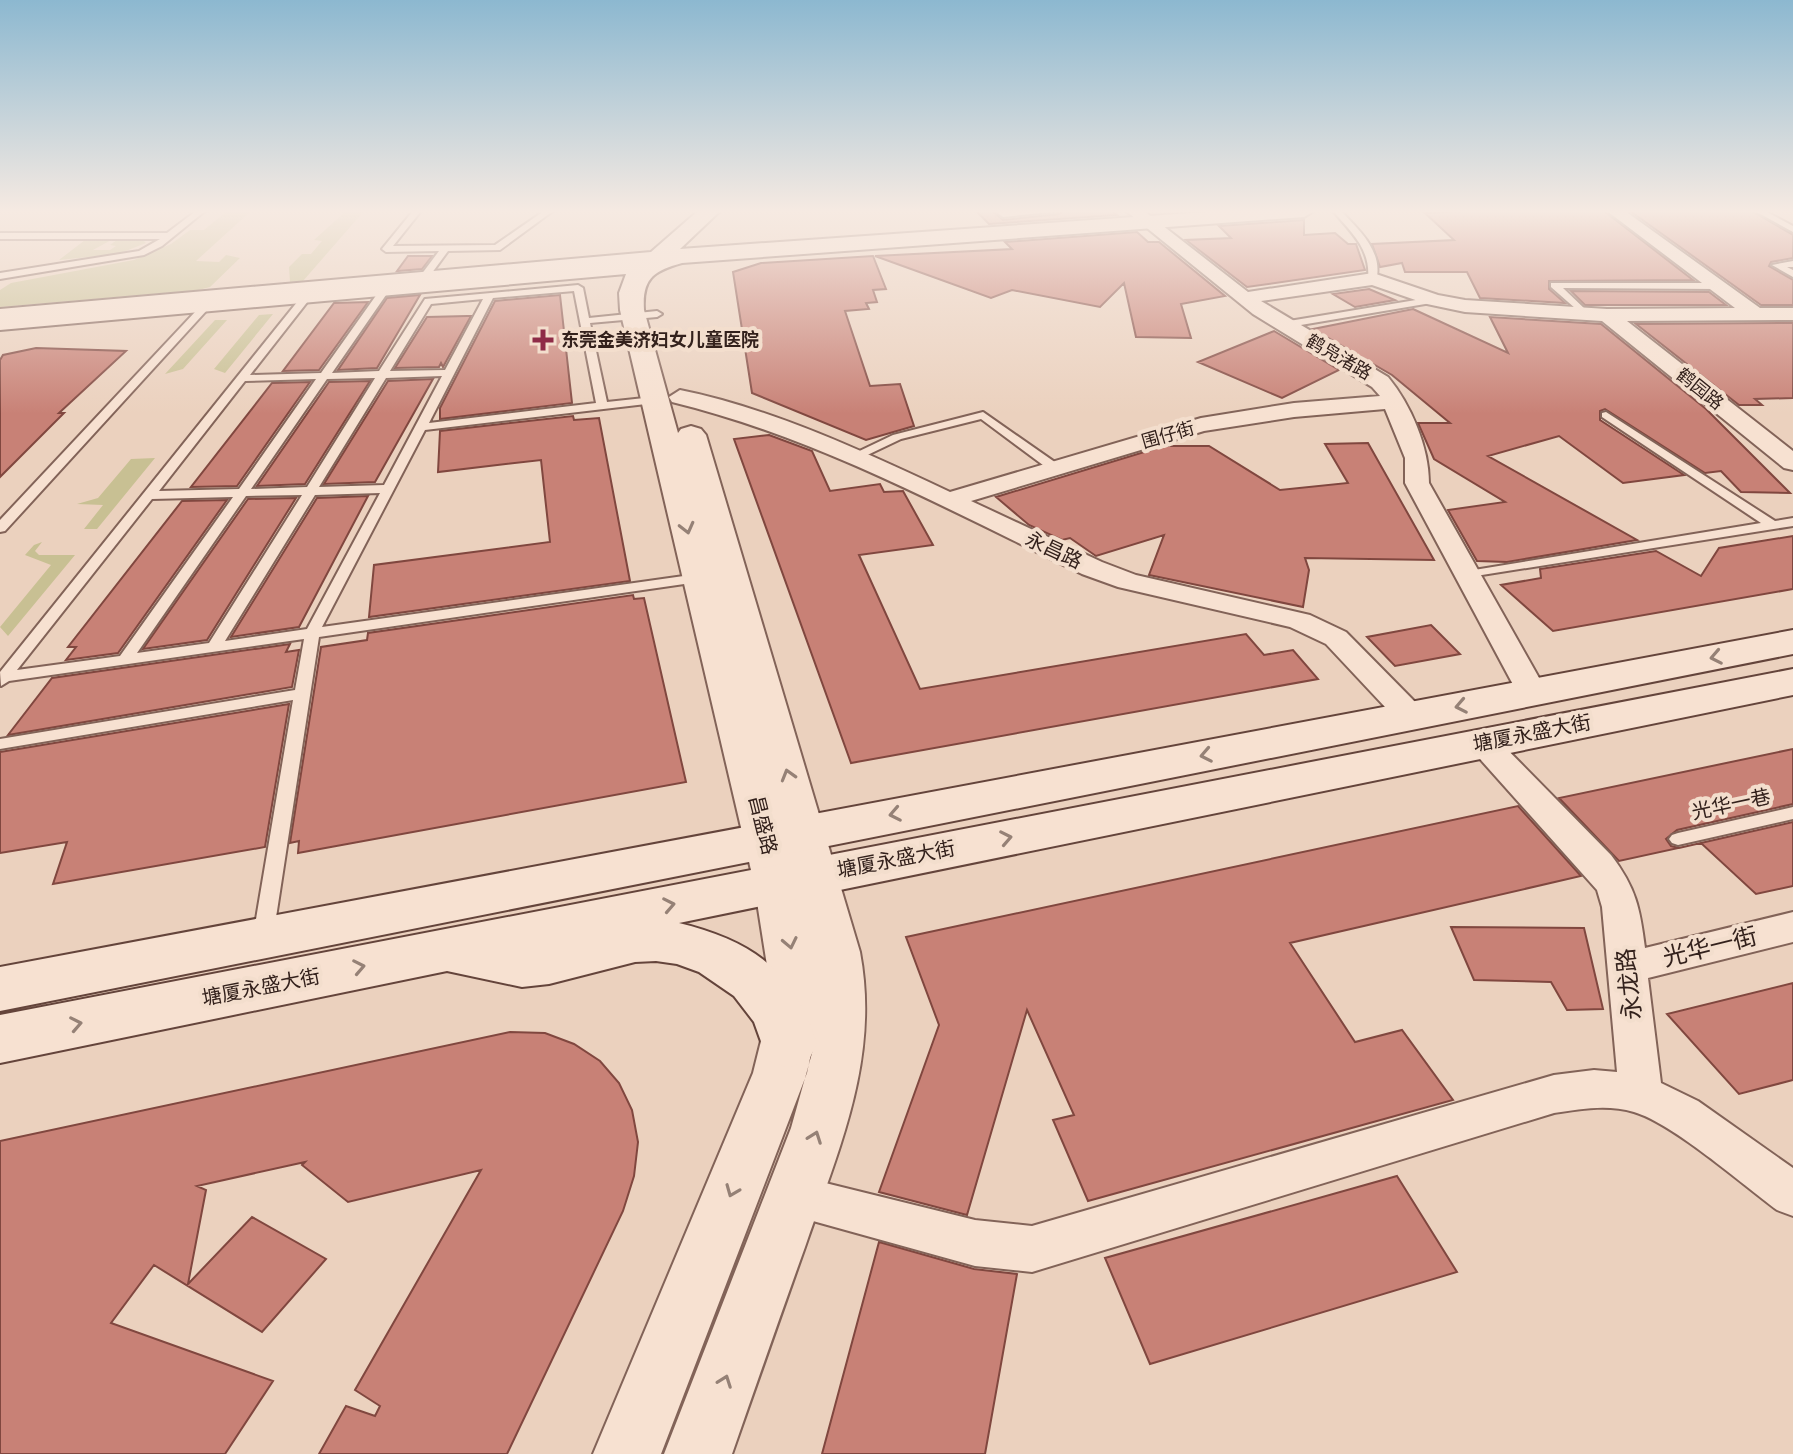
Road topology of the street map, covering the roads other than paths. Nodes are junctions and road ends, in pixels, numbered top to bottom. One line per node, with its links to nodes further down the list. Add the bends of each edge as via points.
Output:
1 (423, 279): 7 (street)
2 (463, 279): 7 (street)
3 (635, 279): 19 (street, 昌盛路, via 632,285)
4 (1219, 279): 11 (street, 鹤凫渚路)
5 (1373, 279): 11 (street); 12 (street)
6 (1707, 279): 8 (street)
7 (388, 286): 9 (street); 25 (lane)
8 (1717, 286): 14 (lane, via 1554,285); 15 (street)
9 (308, 293): 13 (street); 26 (lane)
10 (489, 296): 20 (lane, via 578,288); 23 (lane); 24 (lane, via 428,301)
11 (1243, 298): 22 (street, 鹤凫渚路)
12 (1434, 300): 14 (street); 22 (lane)
13 (211, 301): 18 (street); 21 (street); 42 (lane)
14 (1584, 313): 17 (street)
15 (1755, 314): 16 (street); 17 (street)
16 (1793, 314)
17 (1607, 315): 33 (street, 鹤园路)
18 (0, 316)
19 (645, 316): 20 (lane); 27 (street, 昌盛路)
20 (585, 321): 29 (lane)
21 (0, 323)
22 (1283, 325): 28 (street, 鹤凫渚路, via 1380,382)
23 (448, 373): 24 (lane); 31 (lane)
24 (383, 375): 25 (lane); 36 (lane)
25 (324, 376): 26 (lane); 37 (lane)
26 (241, 378): 38 (lane)
27 (668, 399): 29 (lane); 32 (street, 永昌路, via 706,402); 44 (street, 昌盛路)
28 (1393, 402): 34 (street, 围仔街, via 1245,416); 43 (street, 鹤凫渚路, via 1417,458 1417,483)
29 (602, 406): 31 (lane)
30 (1606, 415): 41 (lane)
31 (421, 427): 35 (lane)
32 (855, 456): 34 (lane, via 897,437 983,415); 39 (street, 永昌路)
33 (1792, 462)
34 (1055, 468): 39 (street, 围仔街)
35 (388, 489): 36 (lane); 45 (lane)
36 (311, 491): 37 (lane); 47 (lane)
37 (243, 492): 38 (lane); 48 (lane)
38 (149, 495): 49 (lane)
39 (949, 500): 53 (street, 永昌路, via 1128,581 1300,621 1336,638)
40 (1793, 522): 41 (lane)
41 (1772, 525): 43 (lane)
42 (0, 528)
43 (1468, 575): 51 (street, 鹤凫渚路)
44 (715, 576): 45 (lane); 58 (street, 昌盛路)
45 (312, 633): 47 (lane); 52 (lane)
46 (1793, 642): 51 (main road, 塘厦永盛大街, one-way to 51)
47 (214, 647): 48 (lane)
48 (125, 660): 49 (lane)
49 (2, 680)
50 (1793, 682): 54 (main road, 塘厦永盛大街)
51 (1532, 692): 53 (main road, 塘厦永盛大街, one-way to 53)
52 (302, 694): 55 (lane); 60 (lane)
53 (1411, 716): 58 (main road, 塘厦永盛大街, one-way to 58)
54 (1483, 743): 58 (main road, 塘厦永盛大街, one-way to 54); 62 (street, 永龙路, via 1614,886)
55 (0, 744)
56 (1793, 813): 57 (lane, 光华一巷)
57 (1678, 839)
58 (791, 858): 60 (main road, 塘厦永盛大街); 61 (main road, 塘厦永盛大街, one-way to 58); 65 (street, 昌盛路, one-way to 65, via 795,967); 68 (street, 昌盛路, one-way to 58, via 833,1083 840,1046 841,982)
59 (1793, 927): 62 (street, 光华一街)
60 (263, 938): 63 (main road, 塘厦永盛大街)
61 (440, 951): 64 (main road, 塘厦永盛大街, one-way to 61); 65 (main road, via 522,966 637,942 677,941 744,972 779,1016)
62 (1627, 968): 66 (street, 永龙路)
63 (0, 989)
64 (0, 1039)
65 (788, 1044): 69 (street, 昌盛路, one-way to 69)
66 (1641, 1094): 67 (street, via 1694,1123); 68 (street, via 1594,1088 1554,1094 1032,1249 975,1243)
67 (1793, 1195)
68 (793, 1196): 70 (street, 昌盛路, one-way to 68)
69 (627, 1454)
70 (698, 1454)

